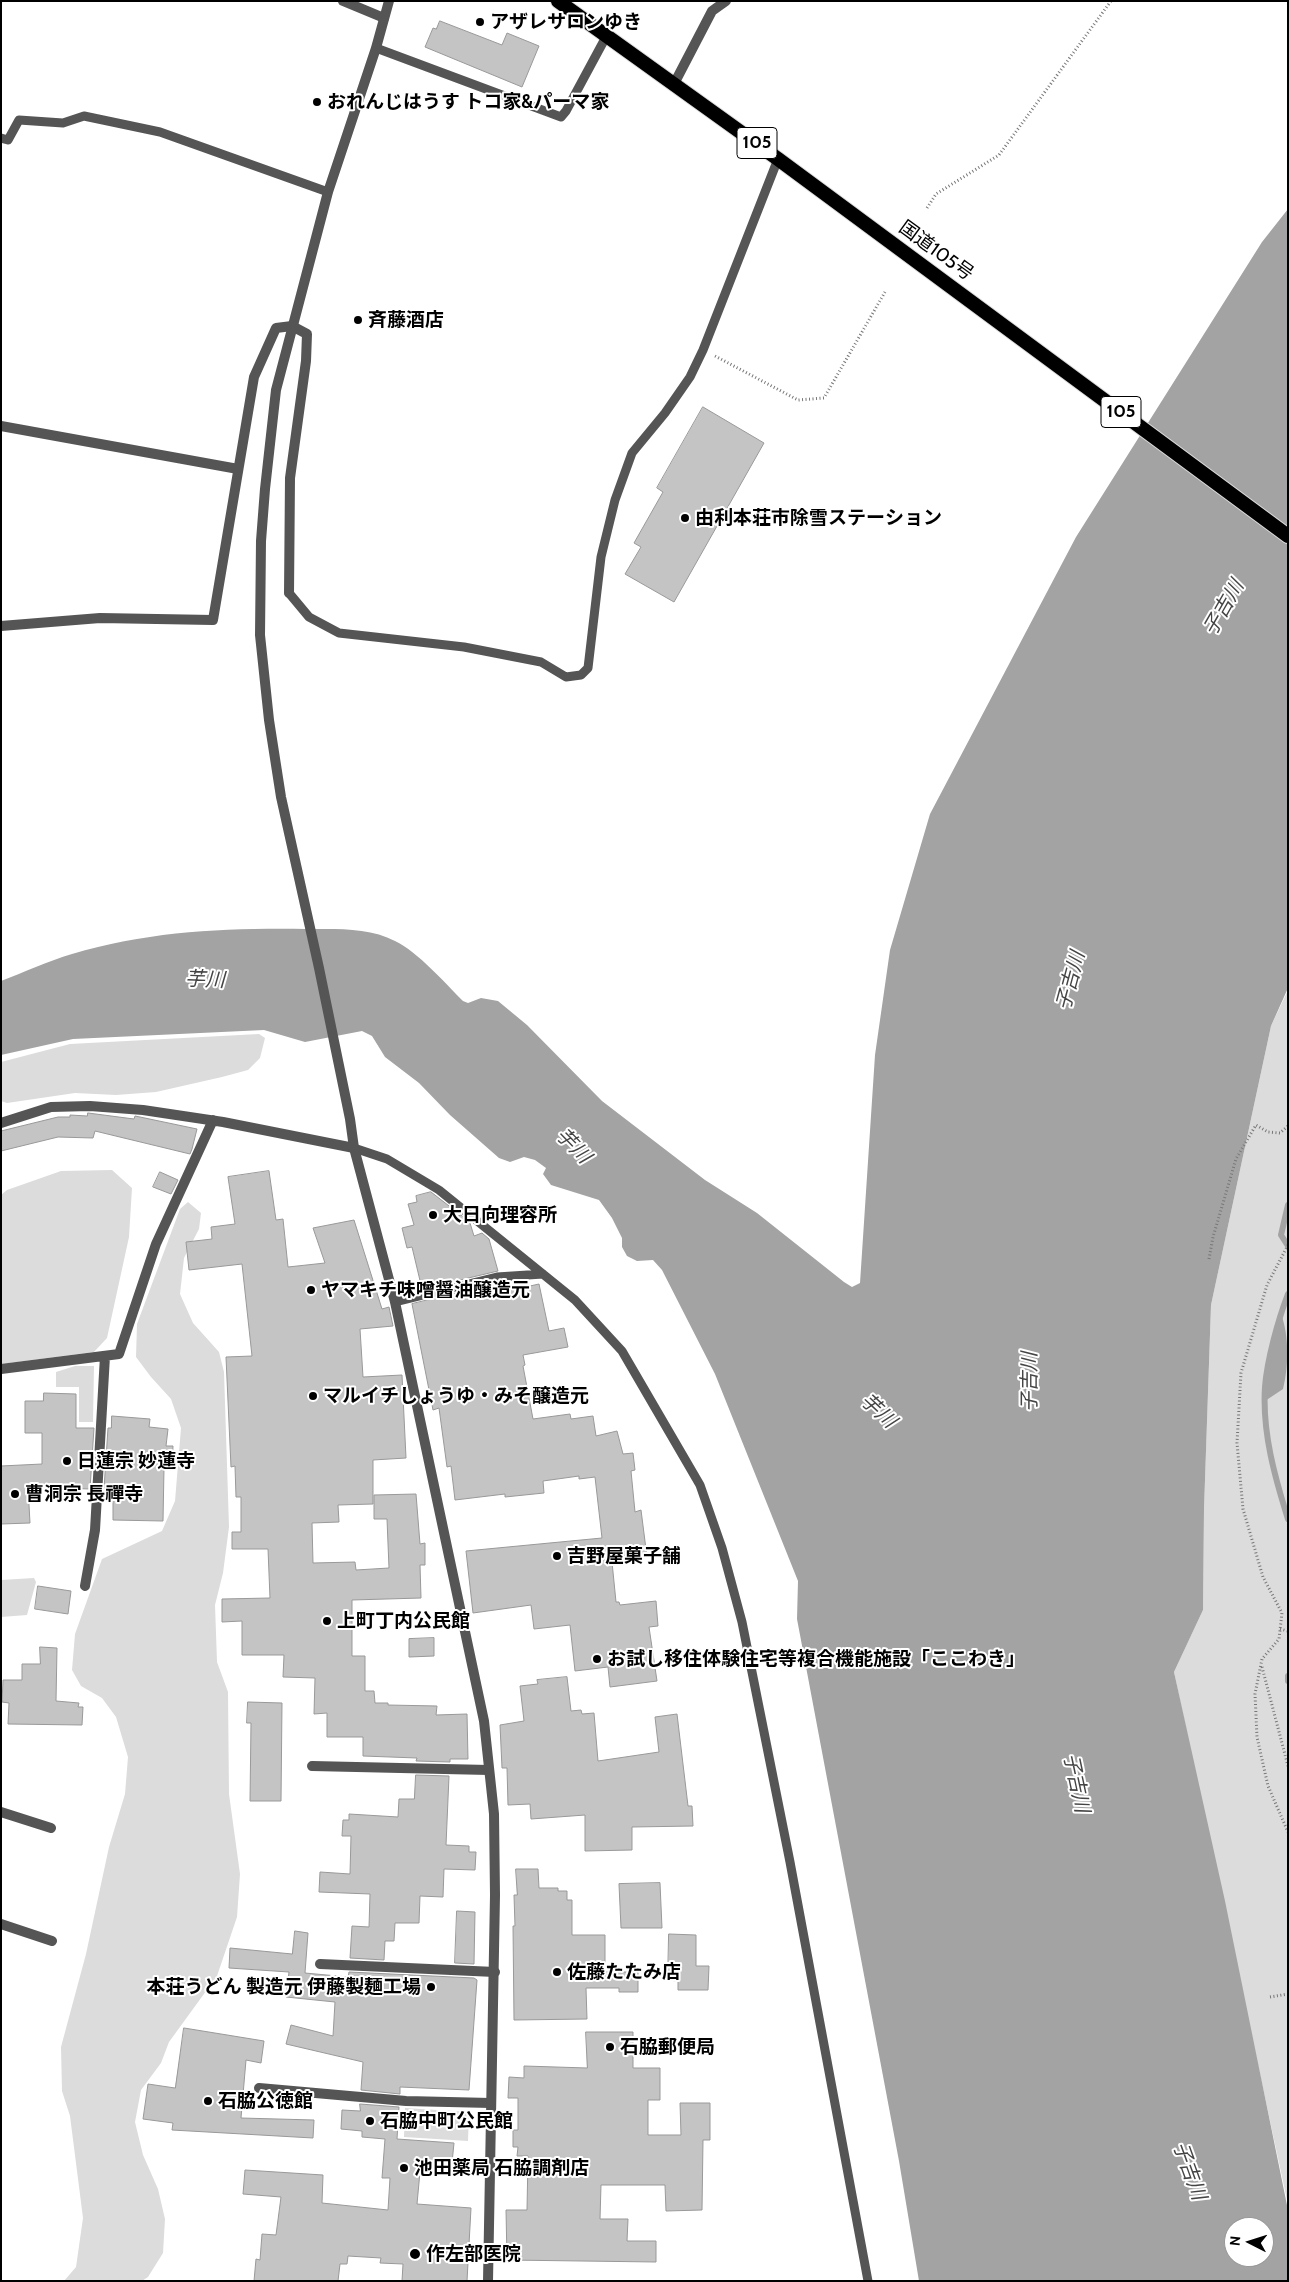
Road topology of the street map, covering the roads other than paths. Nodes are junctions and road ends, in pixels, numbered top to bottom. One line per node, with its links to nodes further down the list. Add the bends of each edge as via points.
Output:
1 (344, 1): 5 (street)
2 (389, 1): 5 (street)
3 (558, 1): 6 (highway, 国道105号 / 105)
4 (726, 1): 8 (street, via 712,11)
5 (384, 18): 7 (street)
6 (607, 35): 7 (lane, via 561,117); 8 (highway, 国道105号 / 105)
7 (376, 48): 11 (street)
8 (674, 84): 10 (highway, 国道105号 / 105)
9 (1, 138): 11 (lane, via 8,140 19,120 63,123 84,116 160,132)
10 (778, 159): 15 (highway, 国道105号 / 105); 16 (lane, via 690,377 632,453 615,500 601,557 588,668 581,675 566,677 541,662 464,647 339,633 309,617)
11 (328, 192): 12 (street)
12 (292, 326): 14 (street, via 276,328 254,377); 16 (street, via 307,334 290,478); 20 (street, via 276,390 265,489 260,635 269,720 282,797)
13 (1, 426): 14 (street)
14 (238, 468): 17 (street, via 212,620 100,618)
15 (1288, 536)
16 (289, 593)
17 (1, 626)
18 (212, 1120): 19 (street, via 143,1110 51,1106); 20 (street); 23 (street, via 156,1244 119,1354)
19 (1, 1123)
20 (354, 1148): 21 (lane, via 387,1160 439,1190); 22 (street)
21 (543, 1274): 22 (lane, via 497,1277); 37 (lane, via 575,1300 622,1351 700,1485 722,1548 742,1622)
22 (395, 1302): 27 (street, via 484,1721)
23 (105, 1356): 24 (street); 25 (street, via 95,1530)
24 (1, 1370)
25 (85, 1586)
26 (312, 1766): 27 (street)
27 (489, 1770): 33 (street, via 494,1814)
28 (1, 1812): 29 (street)
29 (51, 1828)
30 (1, 1924): 31 (street)
31 (52, 1941)
32 (320, 1964): 33 (street)
33 (495, 1972): 35 (street)
34 (260, 2088): 35 (street, via 406,2101)
35 (491, 2103): 36 (street)
36 (488, 2281)
37 (868, 2281)

